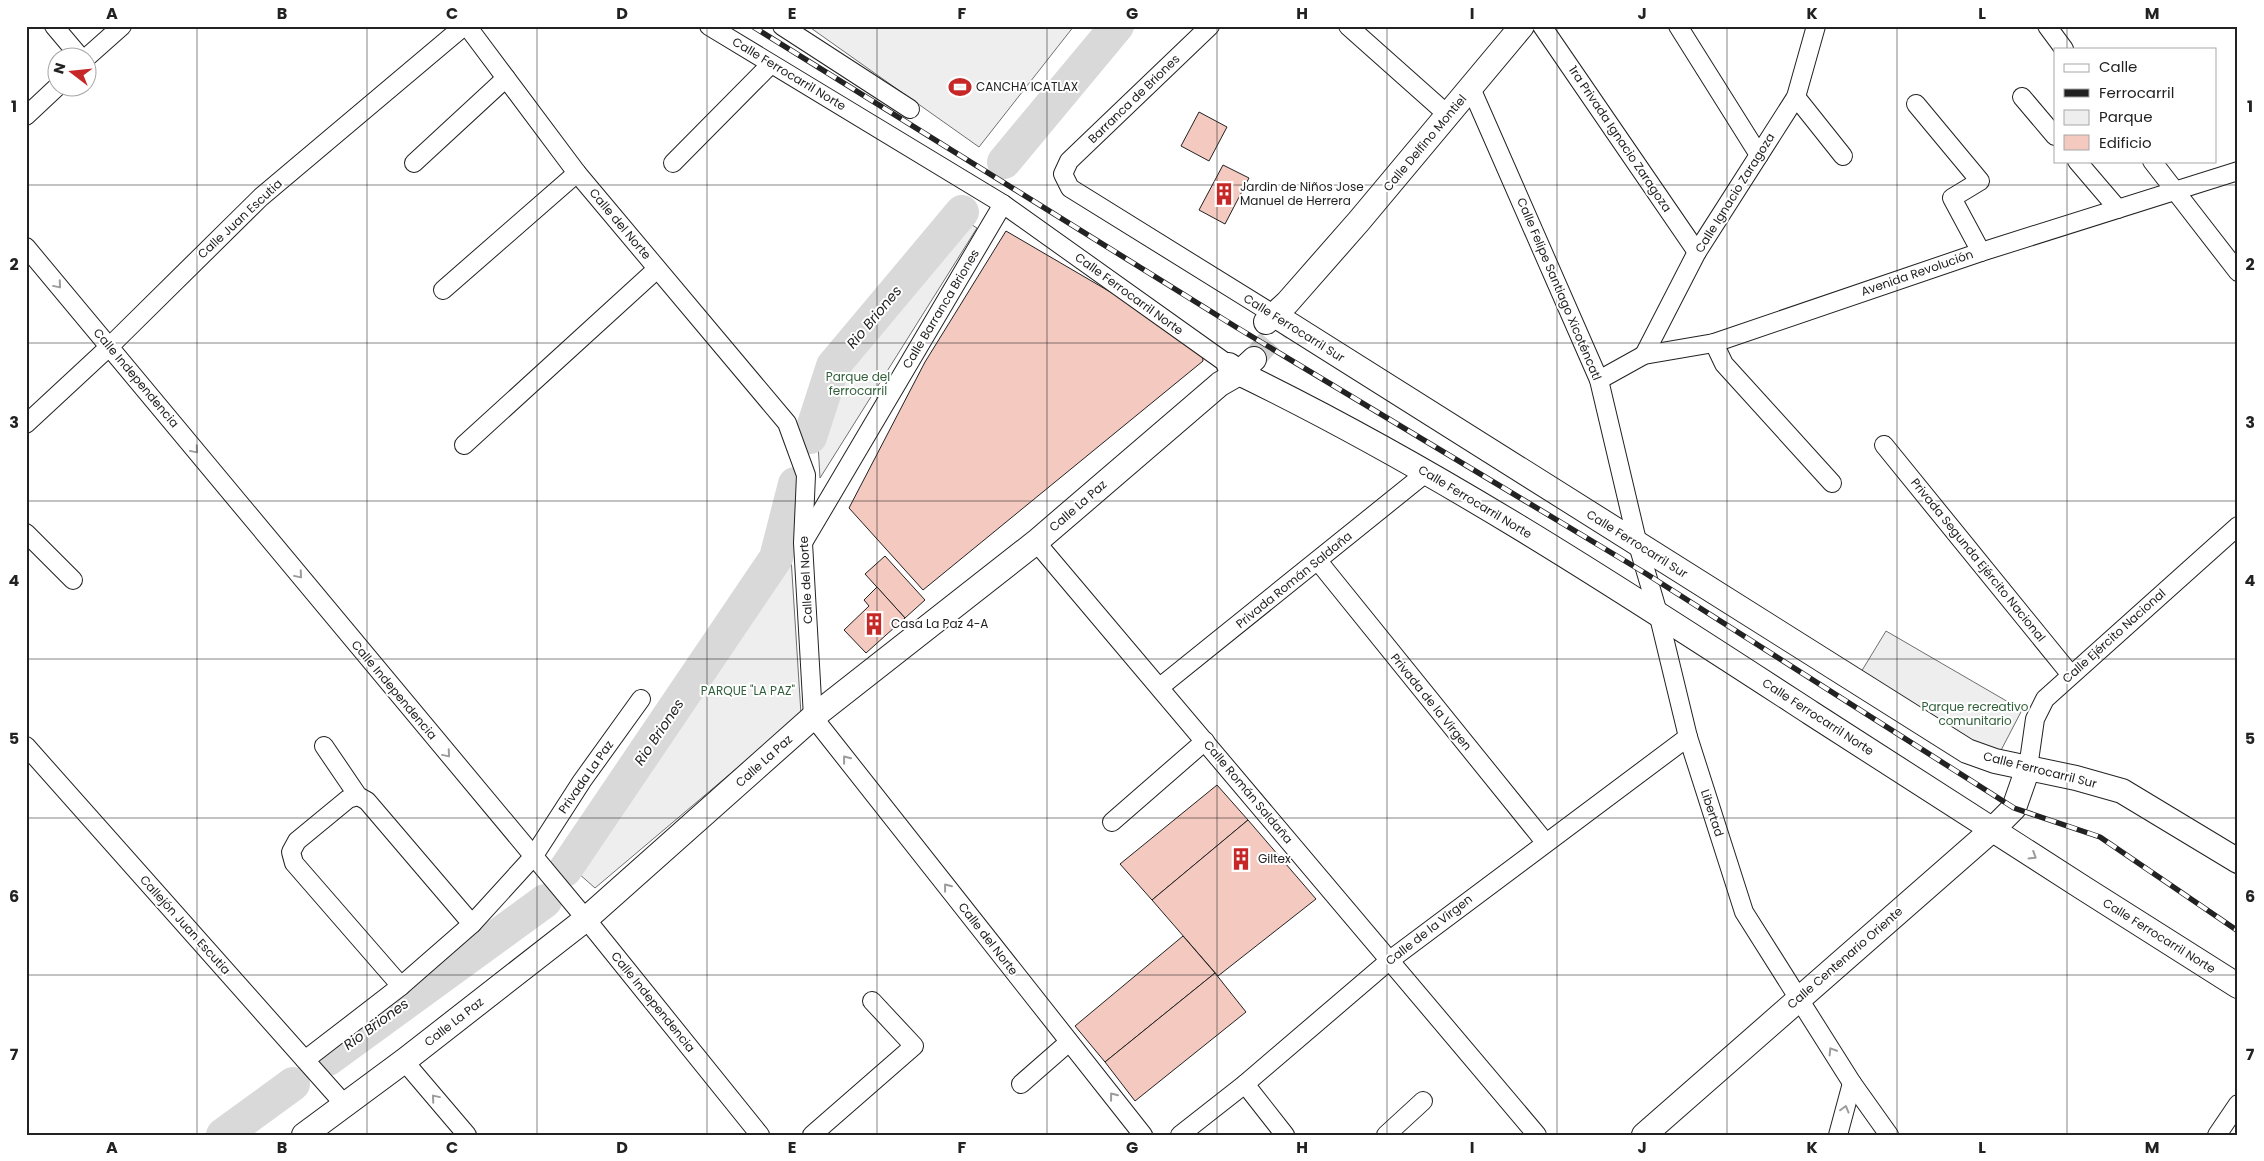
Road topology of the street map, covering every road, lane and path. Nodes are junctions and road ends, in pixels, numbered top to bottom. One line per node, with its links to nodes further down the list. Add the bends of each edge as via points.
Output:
1 (54, 26): 13 (street)
2 (122, 26): 14 (street)
3 (466, 26): 17 (street, Calle del Norte); 47 (street, Calle Juan Escutia, via 261,197)
4 (709, 26): 16 (street, Calle Ferrocarril Norte)
5 (782, 26): 24 (street)
6 (1210, 26): 35 (street, Barranca de Briones, via 1069,161)
7 (1348, 26): 25 (street)
8 (1522, 26): 18 (main road, Calle Delfino Montiel)
9 (1542, 26): 40 (street, 1ra Privada Ignacio Zaragoza)
10 (1678, 26): 27 (street)
11 (1816, 26): 20 (street, Calle Ignacio Zaragoza)
12 (2047, 26): 15 (street)
13 (73, 48)
14 (97, 48)
15 (2063, 48)
16 (771, 64): 32 (street); 37 (street, Calle Ferrocarril Norte)
17 (506, 78): 31 (street); 34 (street, Calle del Norte)
18 (1471, 88): 25 (main road, Calle Delfino Montiel); 50 (street, Calle Felipe Santiago Xicoténcatl)
19 (48, 94): 23 (street)
20 (1796, 97): 27 (street, Calle Ignacio Zaragoza); 28 (street)
21 (2022, 97): 26 (street)
22 (1916, 104): 41 (street, via 1980,181 1952,198)
23 (29, 109)
24 (910, 109)
25 (1448, 115): 45 (main road, Calle Delfino Montiel)
26 (2054, 135)
27 (1759, 155): 40 (street, Calle Ignacio Zaragoza)
28 (1844, 156)
29 (2078, 162): 38 (street)
30 (2153, 162): 36 (street)
31 (414, 163)
32 (673, 163)
33 (2238, 171): 36 (street, Avenida Revolución)
34 (577, 173): 42 (street, Calle del Norte); 44 (street)
35 (1063, 174): 45 (street, Calle Ferrocarril Sur, via 1070,188)
36 (2175, 192): 38 (street, Avenida Revolución); 43 (street)
37 (1003, 204): 49 (street, Calle Ferrocarril Norte); 59 (street, Calle Barranca Briones)
38 (2118, 209): 41 (street, Avenida Revolución)
39 (26, 247): 47 (street, Calle Independencia, one-way to 47)
40 (1697, 252): 48 (street, Calle Ignacio Zaragoza)
41 (1981, 252): 46 (street, Avenida Revolución)
42 (657, 269): 52 (street); 59 (street, Calle del Norte, via 786,423 806,475)
43 (2238, 272)
44 (443, 290)
45 (1277, 318): 60 (main road, Calle Ferrocarril Sur)
46 (1714, 342): 48 (street, Avenida Revolución); 55 (street, via 1724,364)
47 (109, 346): 51 (street, Calle Juan Escutia); 77 (street, Calle Independencia, one-way to 77)
48 (1644, 356): 50 (street, Avenida Revolución)
49 (1237, 366): 54 (main road, Calle Ferrocarril Norte); 58 (main road, Calle La Paz)
50 (1599, 380): 60 (street, Calle Felipe Santiago Xicoténcatl)
51 (26, 424)
52 (464, 445)
53 (1884, 445): 64 (street, Privada Segunda Ejército Nacional)
54 (1427, 472): 61 (street, Privada Román Saldaña); 63 (main road, Calle Ferrocarril Norte)
55 (1832, 483)
56 (2238, 526): 64 (street, Calle Ejército Nacional)
57 (26, 533): 62 (street)
58 (1036, 542): 65 (street, Calle Román Saldaña); 67 (main road, Calle La Paz)
59 (803, 544): 67 (street, Calle del Norte)
60 (1638, 545): 63 (street, Calle Felipe Santiago Xicoténcatl); 72 (main road, Calle Ferrocarril Sur, via 1967,751)
61 (1318, 561): 65 (street, Privada Román Saldaña); 76 (street, Privada de la Virgen)
62 (73, 580)
63 (1658, 613): 68 (street, Libertad); 75 (main road, Calle Ferrocarril Norte)
64 (2071, 674): 72 (street, Calle Ejército Nacional, via 2045,699 2035,719)
65 (1160, 687): 69 (street, Calle Román Saldaña)
66 (642, 699): 77 (street, Privada La Paz, via 582,780)
67 (813, 718): 79 (main road, Calle La Paz); 86 (street, Calle del Norte, one-way to 67)
68 (1688, 737): 76 (street, Calle de la Virgen); 84 (street, Libertad, via 1744,912)
69 (1205, 741): 74 (street); 81 (street, Calle Román Saldaña)
70 (26, 746): 87 (street, Callejón Juan Escutia)
71 (324, 746): 73 (street)
72 (2028, 768): 75 (main road, Calle Centenario Oriente, via 2014,808); 78 (main road, Calle Ferrocarril Sur, via 2122,791)
73 (358, 796): 80 (street, via 367,800); 82 (street, via 348,799 297,842 291,852 294,863)
74 (1112, 822)
75 (1992, 830): 83 (main road, Calle Ferrocarril Norte, one-way to 83); 84 (main road, Calle Centenario Oriente)
76 (1545, 842): 81 (street, Calle de la Virgen)
77 (533, 857): 79 (street, Calle Independencia); 80 (street)
78 (2238, 861)
79 (586, 919): 88 (main road, Calle La Paz); 97 (street, Calle Independencia)
80 (472, 924): 82 (street)
81 (1390, 960): 91 (street, Calle de la Virgen); 103 (street, Calle Román Saldaña)
82 (401, 986): 87 (street)
83 (2238, 986)
84 (1799, 999): 89 (street, one-way to 84); 104 (main road, Calle Centenario Oriente)
85 (872, 1001): 98 (street, via 914,1046)
86 (1070, 1042): 90 (street); 99 (street, Calle del Norte, one-way to 86)
87 (305, 1060): 93 (street, Callejón Juan Escutia)
88 (404, 1060): 93 (main road, Calle La Paz); 96 (street, one-way to 88)
89 (1852, 1083): 105 (street, one-way to 89); 106 (street)
90 (1021, 1084)
91 (1245, 1084): 100 (street, Calle de la Virgen); 101 (street)
92 (1423, 1101): 102 (street)
93 (345, 1105): 95 (main road, Calle La Paz)
94 (2236, 1109): 107 (street)
95 (304, 1135)
96 (466, 1135)
97 (760, 1135)
98 (812, 1135)
99 (1143, 1135)
100 (1180, 1135)
101 (1285, 1135)
102 (1386, 1135)
103 (1537, 1135)
104 (1644, 1135)
105 (1838, 1135)
106 (1889, 1135)
107 (2217, 1135)

